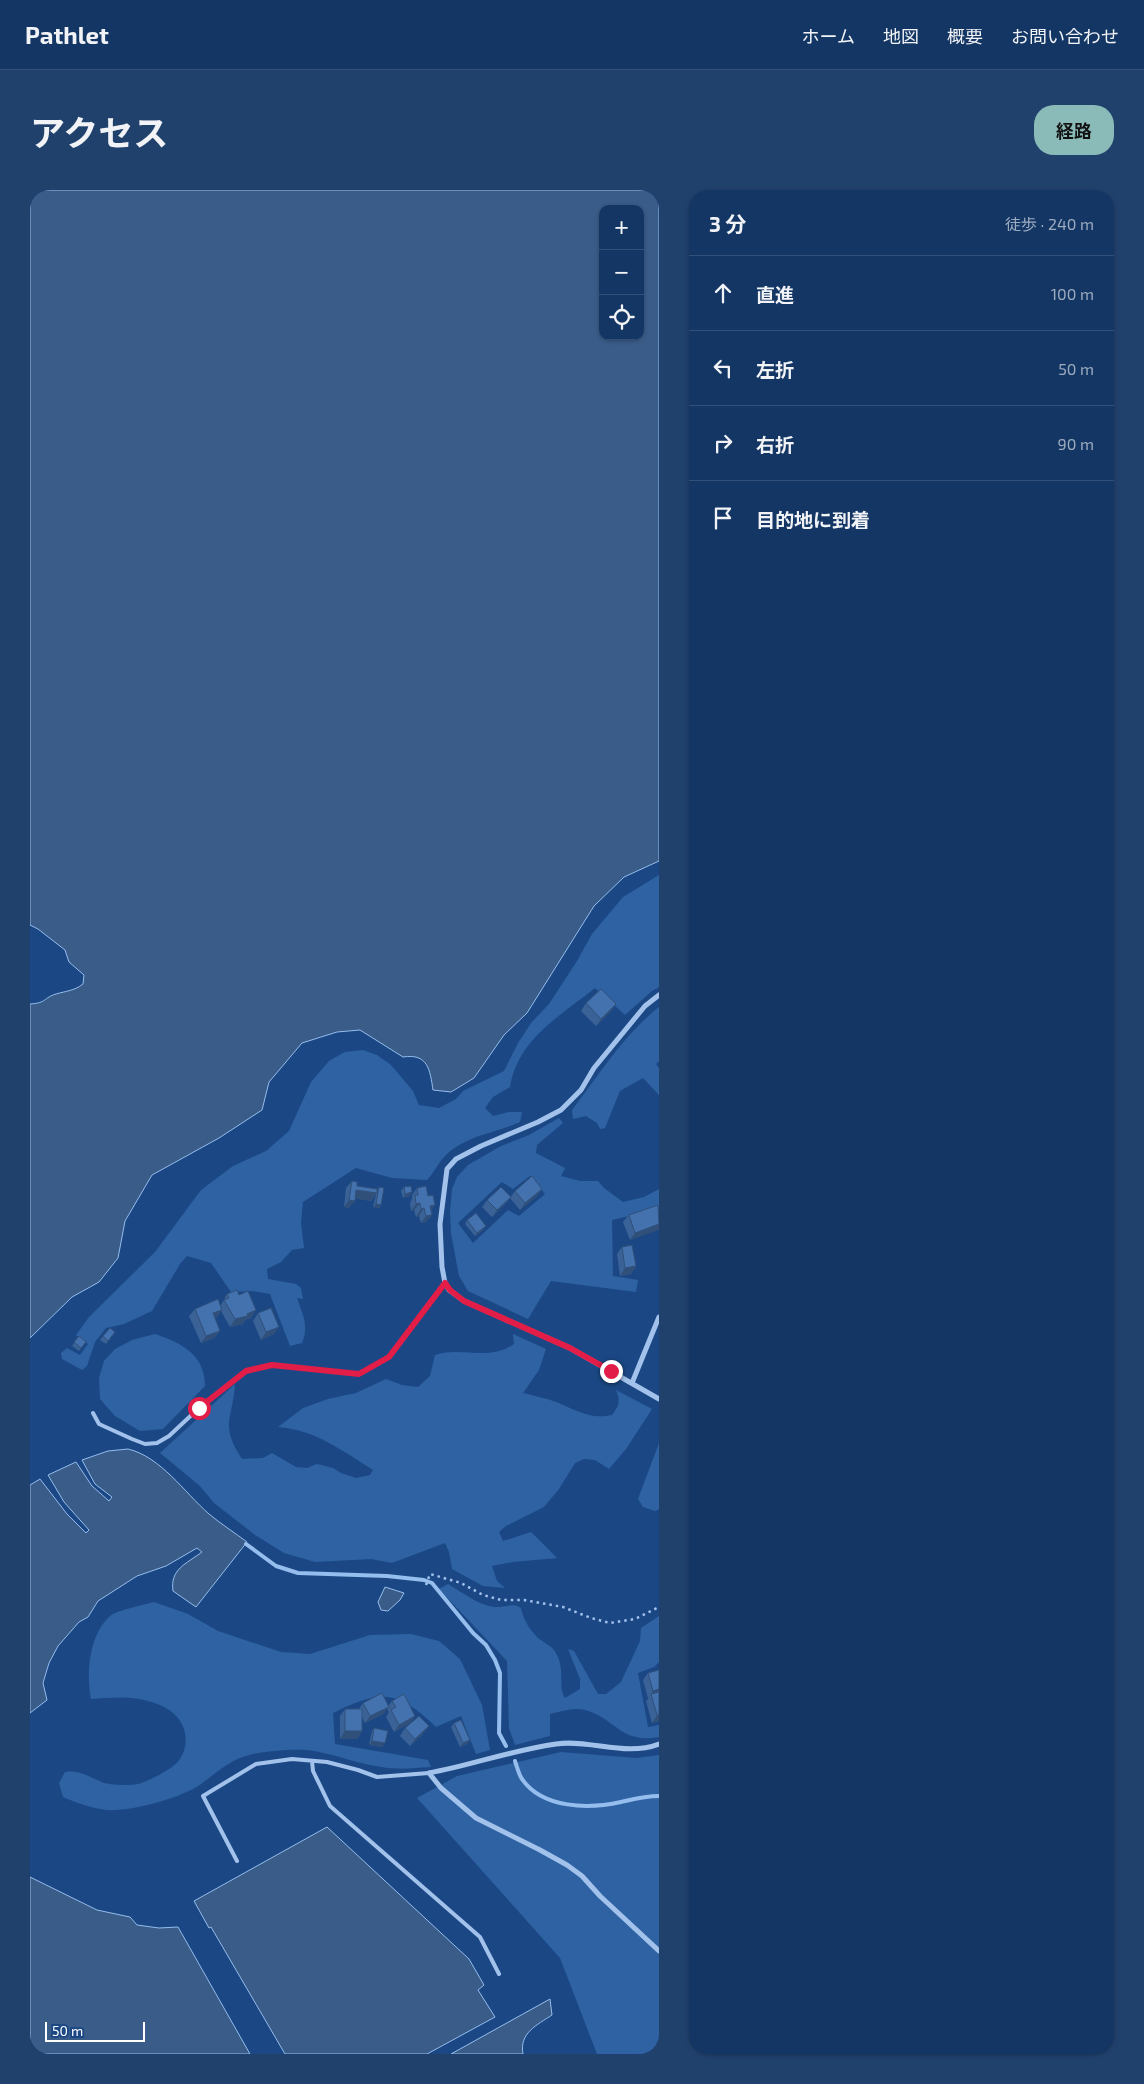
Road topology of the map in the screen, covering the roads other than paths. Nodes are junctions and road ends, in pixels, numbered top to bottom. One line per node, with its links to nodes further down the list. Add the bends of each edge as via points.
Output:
1 (659, 995): 2 (street, via 645,1006 594,1068 581,1090 561,1110 481,1146 456,1159 447,1169 440,1224)
2 (445, 1283): 4 (street, via 464,1301 570,1348); 6 (lane, via 389,1357 359,1374 272,1365 246,1371 157,1443 145,1444 99,1424)
3 (659, 1317): 4 (street)
4 (632, 1383): 5 (street)
5 (659, 1399)
6 (93, 1414)
7 (659, 1744): 9 (street, via 642,1749 558,1744)
8 (312, 1761): 9 (lane, via 377,1777); 10 (lane, via 292,1759 256,1764 203,1796); 12 (lane, via 313,1771 330,1806 480,1937)
9 (429, 1773): 11 (street, via 476,1818 540,1850 582,1876)
10 (237, 1861)
11 (659, 1951)
12 (499, 1974)

